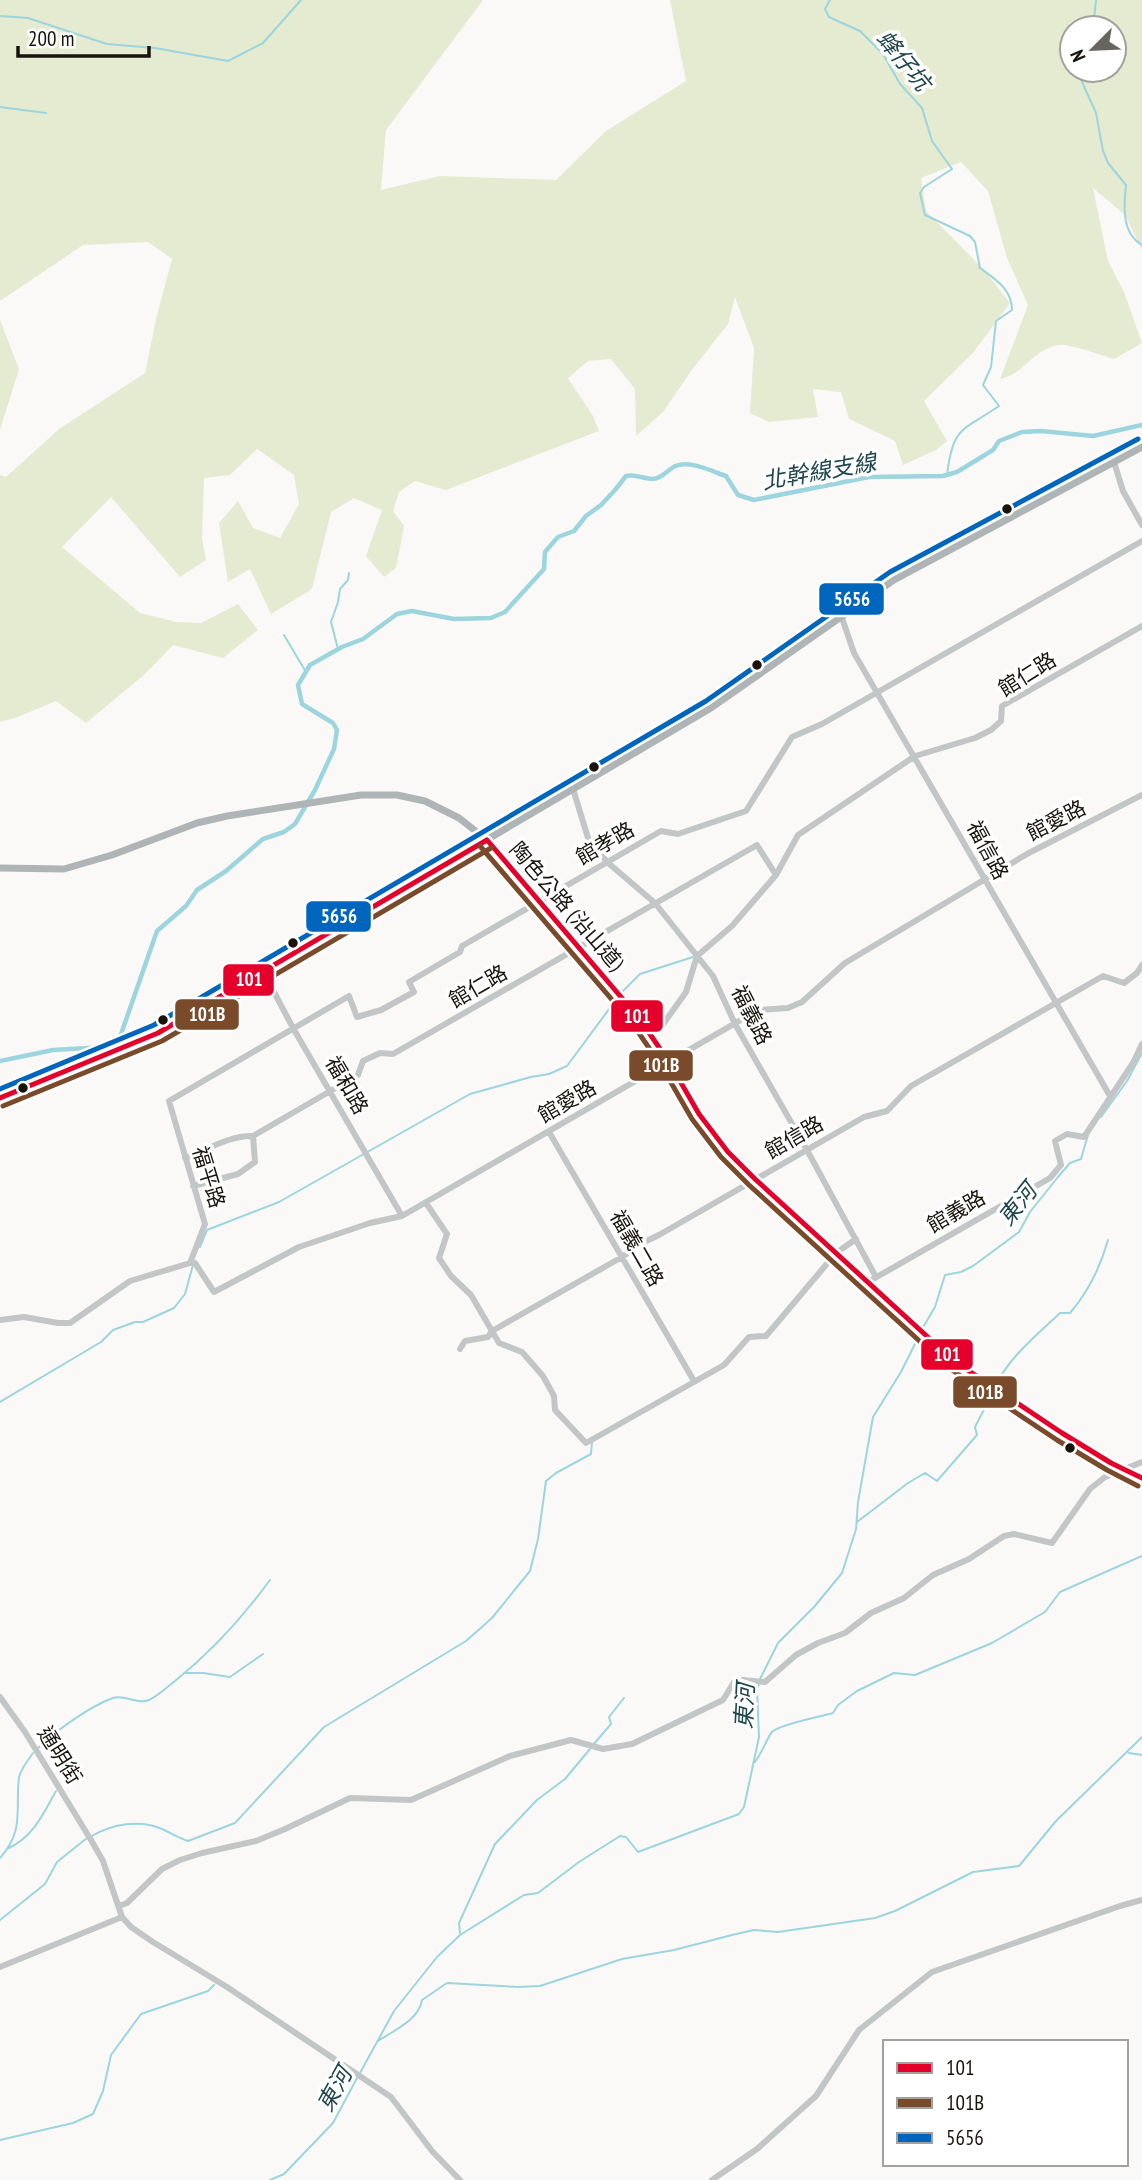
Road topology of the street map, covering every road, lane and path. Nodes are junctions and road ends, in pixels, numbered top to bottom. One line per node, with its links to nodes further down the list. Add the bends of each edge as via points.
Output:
1 (1142, 447): 2 (main road)
2 (1114, 462): 3 (street, via 1123,491); 5 (main road, via 894,580)
3 (1142, 525)
4 (1142, 541): 7 (street, 館孝路)
5 (842, 618): 7 (street, 福信路, via 854,653); 9 (main road, via 722,701)
6 (1142, 626): 8 (street, 館仁路, via 1002,706 1001,721 991,730)
7 (878, 692): 8 (street, 福信路); 12 (street, 館孝路, via 792,737 746,811 678,834 661,831)
8 (915, 756): 14 (street, 館仁路, via 798,835); 15 (street, 福信路)
9 (573, 789): 11 (main road); 12 (street, 福義路, via 588,838)
10 (1142, 795): 15 (street, 館愛路)
11 (486, 840): 13 (main road, 陶色公路 (沿山道), via 445,809 412,797 361,795 197,823 64,869); 16 (main road, 陶色公路 (沿山道)); 21 (main road)
12 (607, 862): 16 (street, 館孝路); 17 (street, 福義路)
13 (0, 868)
14 (776, 875): 17 (street, 館仁路, via 757,845); 19 (street, 館仁路, via 732,926)
15 (984, 881): 22 (street, 福信路); 23 (street, 館愛路, via 845,963 802,1002 758,1010)
16 (539, 900): 18 (main road, 陶色公路 (沿山道)); 24 (street, 館孝路, via 409,982 414,992 381,1010 357,1017 349,996)
17 (655, 903): 18 (street, 館仁路); 19 (street, 福義路)
18 (579, 947): 27 (main road, 陶色公路 (沿山道), via 639,1017); 28 (street, 館仁路, via 393,1054 380,1053 363,1061 358,1075)
19 (697, 956): 23 (street, 福義路, via 713,976); 25 (street, via 686,992)
20 (1142, 965): 22 (street, 館信路, via 1124,983 1103,976)
21 (264, 971): 24 (street, 福和路); 30 (main road, via 158,1032)
22 (1056, 1004): 29 (street, 福信路); 34 (street, 館信路, via 911,1086 887,1111 864,1117)
23 (735, 1024): 27 (street, 館愛路); 34 (street, 福義路)
24 (293, 1028): 28 (street, 福和路); 31 (street, 館孝路)
25 (659, 1030)
26 (1142, 1044): 29 (street, 館義路)
27 (669, 1062): 32 (street, 館愛路); 36 (main road, 陶色公路 (沿山道), via 717,1139)
28 (330, 1091): 33 (street, 館仁路); 39 (street, 福和路)
29 (1110, 1096): 44 (street, 館義路, via 1083,1137 1067,1135 1055,1140 1061,1165 1050,1178)
30 (0, 1098)
31 (169, 1101): 35 (street, 福平路)
32 (549, 1132): 38 (street, 館愛路); 42 (street, 福義二路)
33 (253, 1136): 35 (street, 館仁路, via 238,1135); 37 (street, via 256,1163 238,1174)
34 (807, 1150): 36 (street, 館信路); 40 (street, 福義路)
35 (185, 1158): 37 (street, 福平路)
36 (755, 1179): 41 (main road, 陶色公路 (沿山道)); 42 (street, 館信路)
37 (193, 1186): 43 (street, 福平路, via 205,1224)
38 (426, 1203): 39 (street, 館愛路); 47 (street, via 447,1234 439,1258 471,1295)
39 (402, 1216): 43 (street, 館愛路, via 299,1247 214,1293 195,1263)
40 (856, 1239): 41 (street); 44 (street, 福義路)
41 (836, 1252): 45 (main road, 陶色公路 (沿山道)); 49 (street, via 766,1336 749,1338 724,1365)
42 (622, 1257): 47 (street, 館信路); 49 (street, 福義二路)
43 (190, 1263): 46 (street, via 130,1281 70,1323 24,1317)
44 (876, 1277): 45 (street, 館義路)
45 (868, 1282): 51 (main road, 陶色公路 (沿山道), via 997,1393)
46 (0, 1320)
47 (492, 1331): 48 (street, 館信路, via 488,1337 465,1341); 49 (street, via 499,1343 522,1352 543,1376 554,1396 555,1410 586,1443)
48 (460, 1349)
49 (694, 1381)
50 (1142, 1462): 51 (street)
51 (1122, 1469): 52 (main road, 陶色公路 (沿山道)); 55 (street, via 1090,1489 1052,1544 1026,1535 1004,1536 933,1575 845,1633 796,1655 765,1682 734,1682 723,1700 632,1744 603,1749 571,1740 510,1756 411,1800 350,1798 256,1841 180,1860)
52 (1142, 1478)
53 (0, 1697): 55 (street, 通明街, via 103,1861)
54 (1142, 1900): 59 (street, via 932,1972 859,2030 816,2096 758,2149)
55 (119, 1906): 56 (street, 通明街)
56 (122, 1917): 57 (street); 58 (street, via 153,1942 391,2097)
57 (0, 1967)
58 (460, 2180)
59 (712, 2180)

